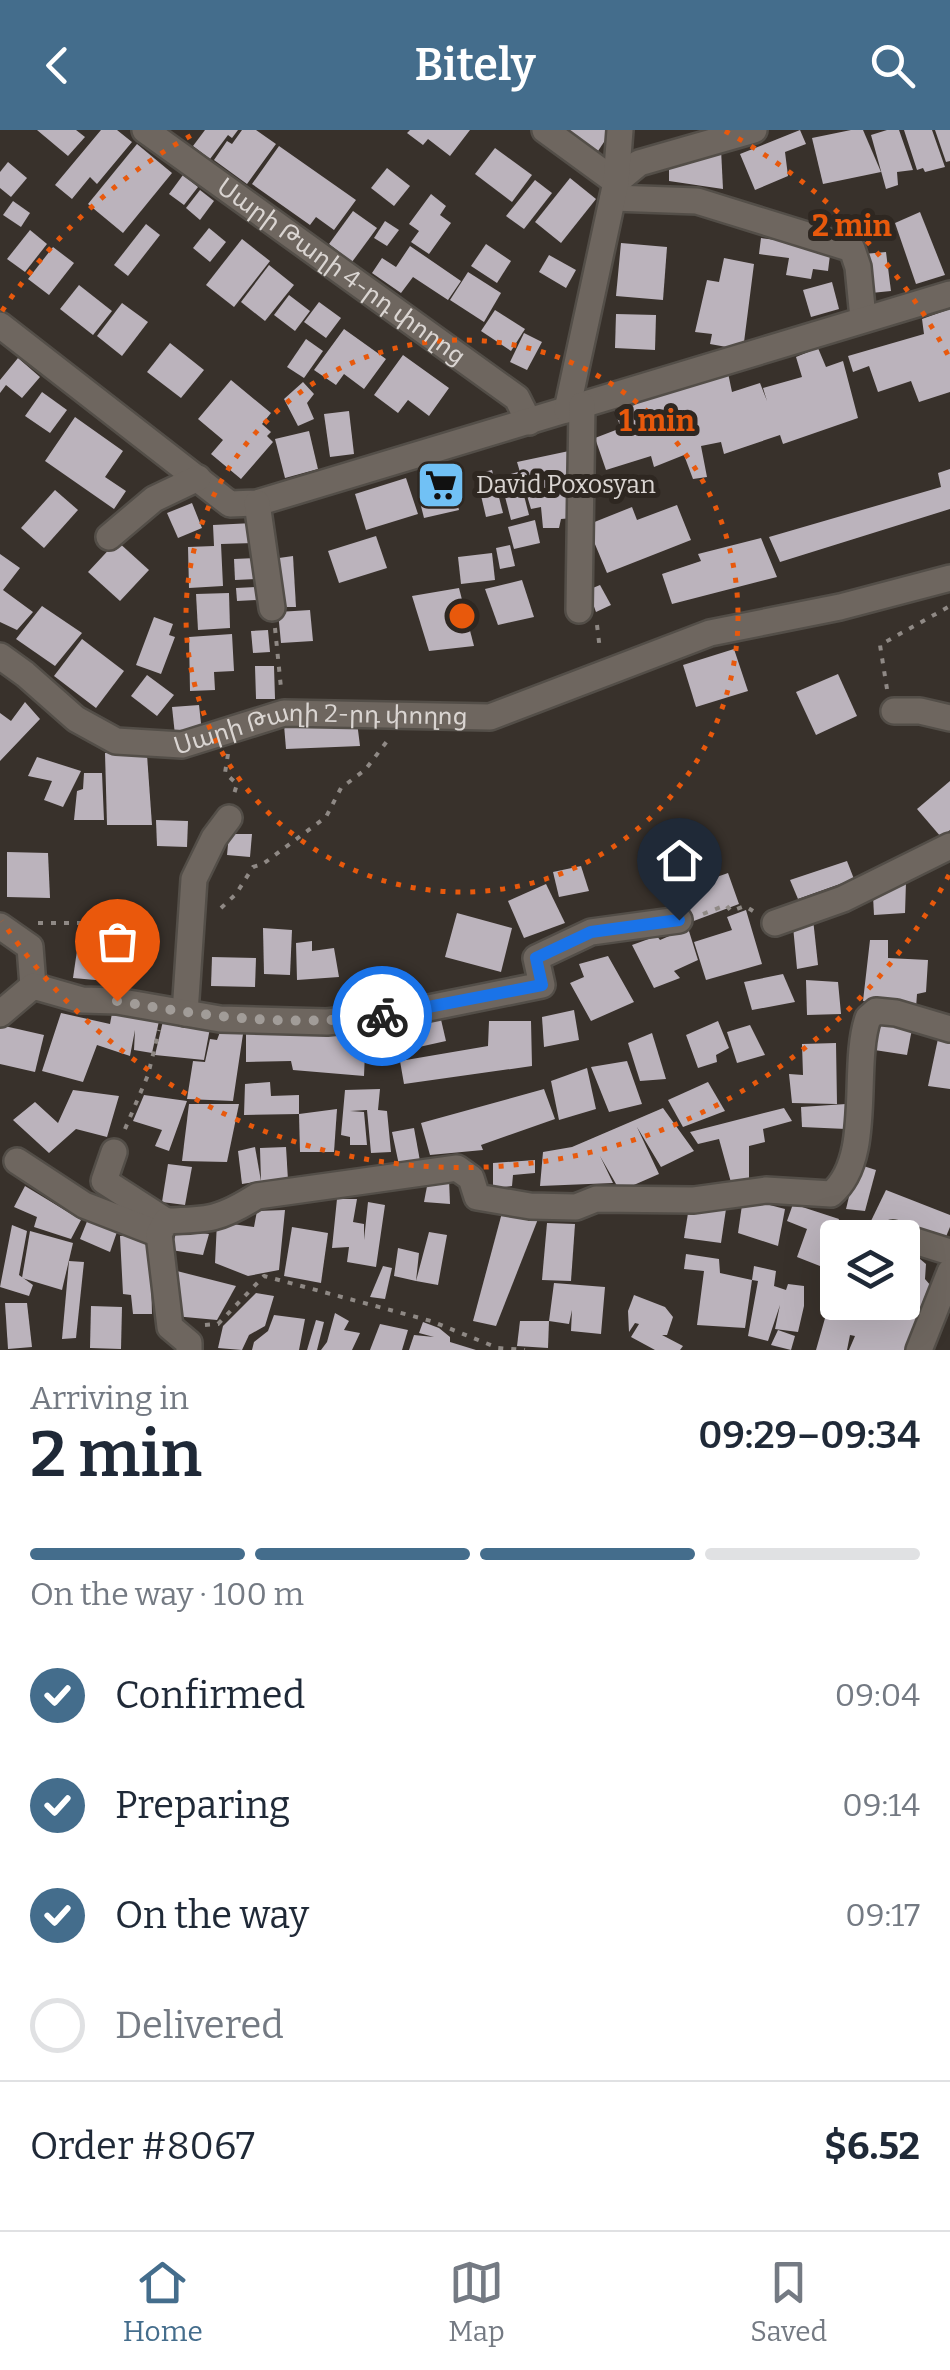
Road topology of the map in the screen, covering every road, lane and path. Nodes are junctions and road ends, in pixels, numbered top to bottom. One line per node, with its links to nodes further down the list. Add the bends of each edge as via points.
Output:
1 (145, 130): 10 (street, Սարի Թաղի 4-րդ փողոց, via 517,398)
2 (545, 130): 5 (street)
3 (620, 130): 5 (street)
4 (754, 130): 5 (street, via 639,163)
5 (615, 190): 7 (street, via 697,202 852,249); 9 (street)
6 (950, 294): 7 (street)
7 (864, 318): 9 (street)
8 (0, 326): 11 (street)
9 (574, 407): 10 (street); 17 (street)
10 (529, 422): 12 (street)
11 (198, 478): 12 (street, via 230,504); 13 (street, via 154,499)
12 (257, 504): 16 (street)
13 (109, 537)
14 (950, 578): 19 (street, Սարի Թաղի 2-րդ փողոց, via 710,633)
15 (950, 606): 20 (path, via 880,644)
16 (272, 608): 21 (path)
17 (585, 610): 19 (path, via 597,625)
18 (0, 656): 21 (street, Սարի Թաղի 2-րդ փողոց, via 76,719 116,741 182,745)
19 (603, 675): 22 (street, Սարի Թաղի 2-րդ փողոց, via 490,717)
20 (894, 711): 23 (street)
21 (284, 713): 22 (street, Սարի Թաղի 2-րդ փողոց)
22 (411, 716): 27 (path, via 341,788 326,817 253,867)
23 (950, 718)
24 (231, 741): 25 (path, via 225,773 236,784)
25 (228, 818): 33 (street, via 194,879)
26 (950, 846): 29 (street)
27 (221, 908)
28 (679, 920): 29 (path, via 745,906); 33 (street, via 591,932 536,958 542,985 394,1015 327,1022)
29 (775, 923)
30 (103, 924): 31 (path)
31 (2, 927): 32 (street, via 30,947)
32 (33, 986): 33 (street, via 82,1000); 34 (street)
33 (175, 1011): 36 (path)
34 (0, 1014)
35 (950, 1029): 38 (street, via 896,1013 876,1011 868,1018 849,1172 832,1194 766,1190 694,1200 530,1206 477,1197 472,1178 457,1168 257,1196 208,1220)
36 (114, 1152): 38 (street, via 104,1182)
37 (17, 1161): 38 (street, via 84,1205)
38 (163, 1228): 42 (street)
39 (920, 1243): 40 (street)
40 (950, 1252)
41 (950, 1272): 45 (street)
42 (170, 1328): 43 (street, via 190,1343); 44 (path, via 218,1324 264,1276 431,1320 498,1348)
43 (188, 1350)
44 (524, 1350)
45 (919, 1350)

